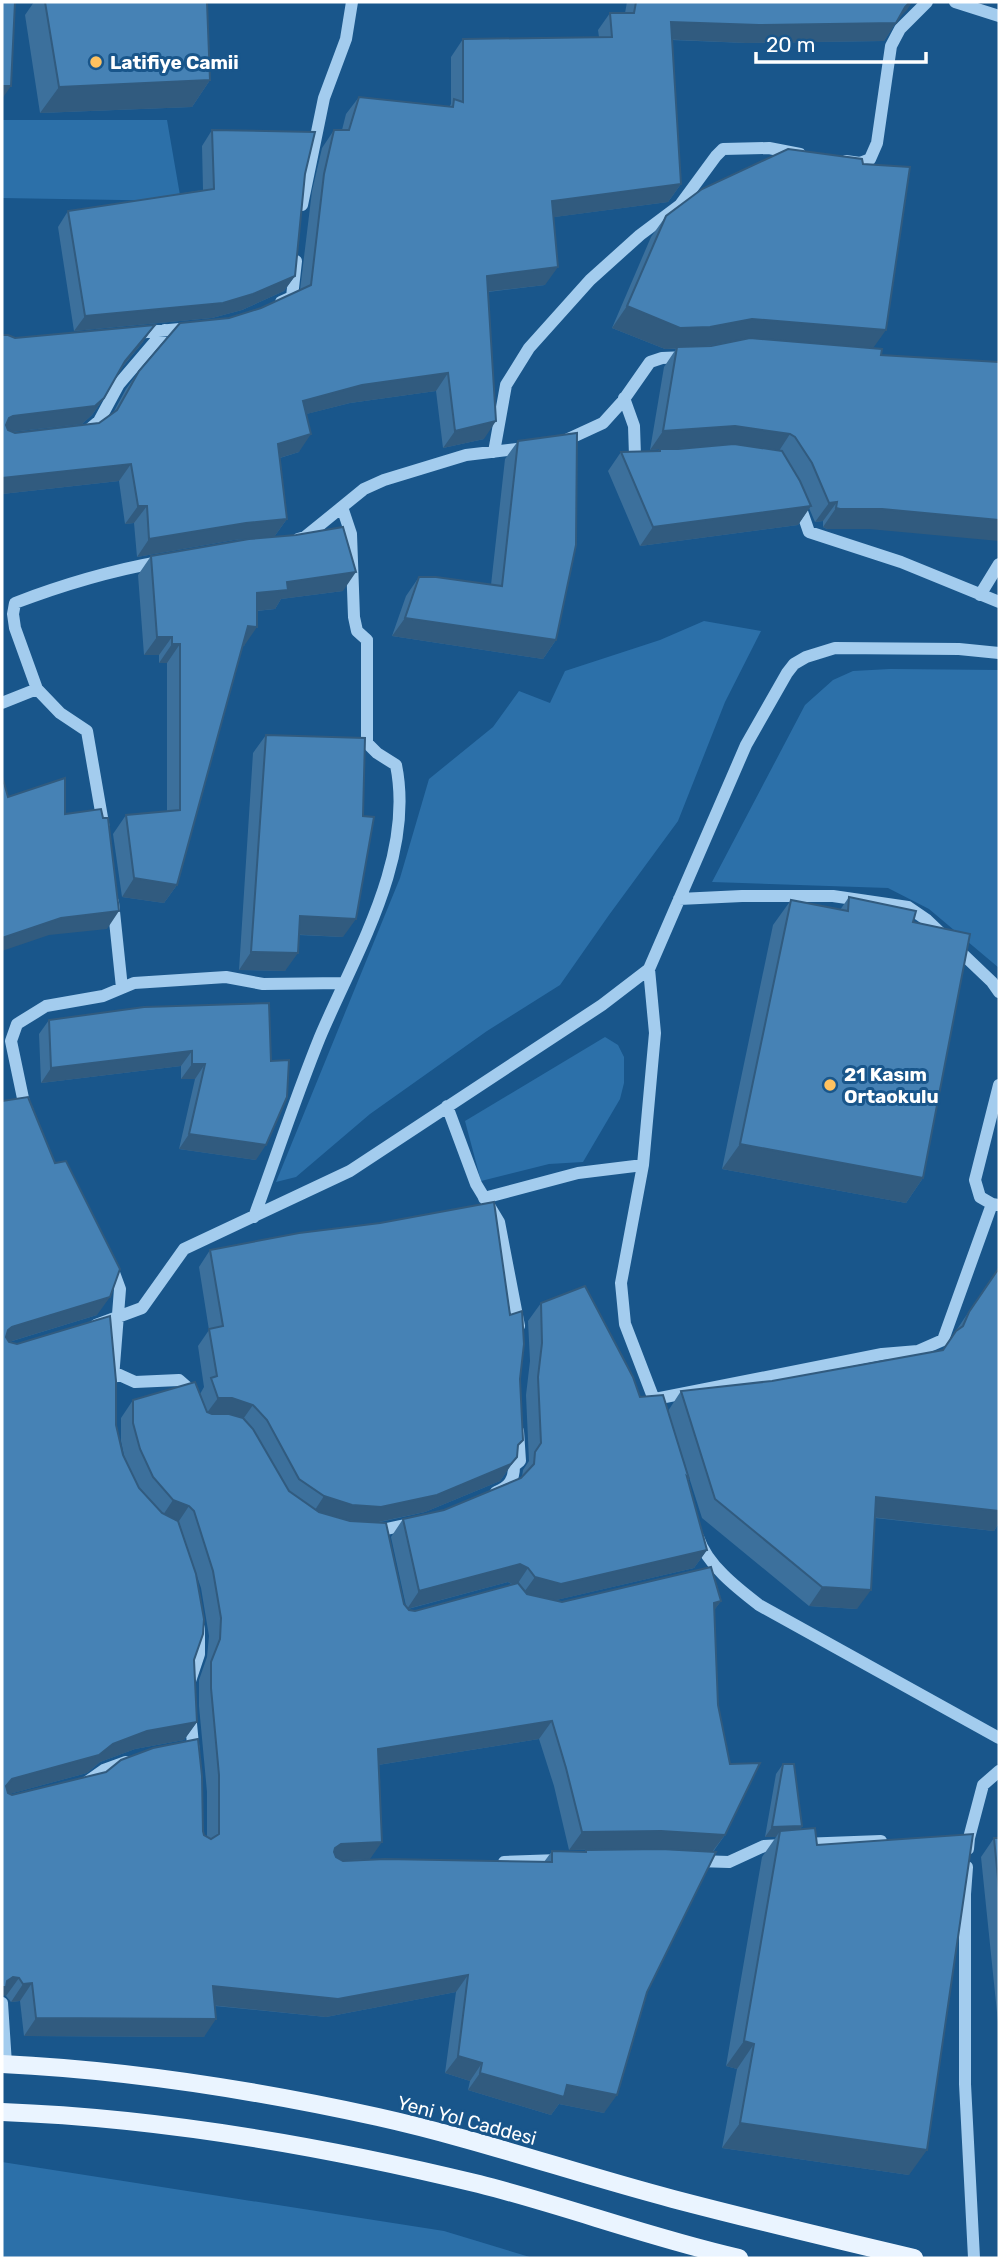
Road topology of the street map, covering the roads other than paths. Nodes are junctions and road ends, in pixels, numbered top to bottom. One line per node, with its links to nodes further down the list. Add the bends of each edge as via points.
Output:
1 (352, 2): 7 (street, via 346,39 324,98)
2 (927, 2): 6 (street, via 900,29 891,46 877,143 870,159 860,163)
3 (956, 2): 4 (street)
4 (999, 16)
5 (815, 156): 16 (street, via 769,148 723,149 680,205 590,280 530,348 506,385)
6 (838, 160)
7 (300, 217)
8 (298, 244): 9 (street, via 292,297)
9 (268, 308)
10 (201, 328): 11 (street)
11 (165, 330): 12 (street); 15 (street, via 119,384 99,421 86,432)
12 (117, 335)
13 (696, 357): 14 (street, via 650,362)
14 (624, 398): 16 (street, via 603,423 545,446); 17 (street, via 634,426 635,456)
15 (74, 434)
16 (494, 452): 19 (street, via 466,455 384,480)
17 (657, 460)
18 (791, 484): 23 (street, via 809,532 901,562)
19 (342, 507): 20 (street, via 305,537); 32 (street, via 351,534 354,617 357,631 368,640 368,743 396,765 399,780 398,837 387,883)
20 (282, 545)
21 (166, 561): 26 (street, via 61,585 15,603 15,628)
22 (999, 564): 23 (street)
23 (980, 595): 24 (street)
24 (999, 602)
25 (999, 653): 30 (street, via 835,648 794,663 746,745)
26 (37, 689): 27 (street); 28 (street, via 60,713 87,730)
27 (2, 703)
28 (106, 846)
29 (111, 884): 33 (street)
30 (679, 900): 31 (street); 34 (street, via 832,896 908,907)
31 (649, 969): 36 (street); 38 (street, via 655,1033)
32 (343, 984): 33 (street, via 263,984 226,977); 41 (street)
33 (122, 988): 37 (street, via 46,1006 17,1024 11,1041 24,1103)
34 (999, 992)
35 (999, 1085): 40 (street, via 975,1180 979,1197)
36 (447, 1106): 39 (street); 41 (street, via 350,1171)
37 (35, 1126)
38 (643, 1165): 39 (street, via 578,1173); 46 (street, via 621,1283 625,1324)
39 (484, 1198): 45 (street, via 499,1222)
40 (995, 1205): 46 (street, via 943,1340 918,1352 881,1354)
41 (254, 1217): 43 (street, via 184,1249 142,1308)
42 (107, 1255): 43 (street, via 120,1289)
43 (116, 1318): 44 (street); 47 (street, via 113,1379 179,1380 187,1387)
44 (82, 1330)
45 (520, 1340)
46 (655, 1399): 49 (street)
47 (196, 1415)
48 (518, 1420): 50 (street, via 520,1461 514,1466 514,1477 505,1488)
49 (663, 1425)
50 (480, 1499)
51 (692, 1518): 55 (street, via 715,1571 759,1605)
52 (429, 1520): 53 (street, via 382,1536)
53 (360, 1532)
54 (196, 1613): 56 (street, via 199,1654 190,1678)
55 (999, 1738)
56 (193, 1747): 57 (street); 59 (street)
57 (180, 1749)
58 (138, 1757): 61 (street)
59 (196, 1770)
60 (999, 1771): 71 (street, via 983,1785 963,1838 965,2084)
61 (78, 1784)
62 (893, 1840): 64 (street, via 764,1846 729,1862)
63 (572, 1859): 65 (street)
64 (689, 1860)
65 (497, 1863)
66 (2, 2003): 67 (street)
67 (4, 2064): 70 (main road, Yeni Yol Caddesi, via 148,2076 377,2117 673,2199)
68 (2, 2112): 69 (main road, via 172,2126 376,2161 481,2185)
69 (739, 2258)
70 (914, 2258)
71 (974, 2258)

